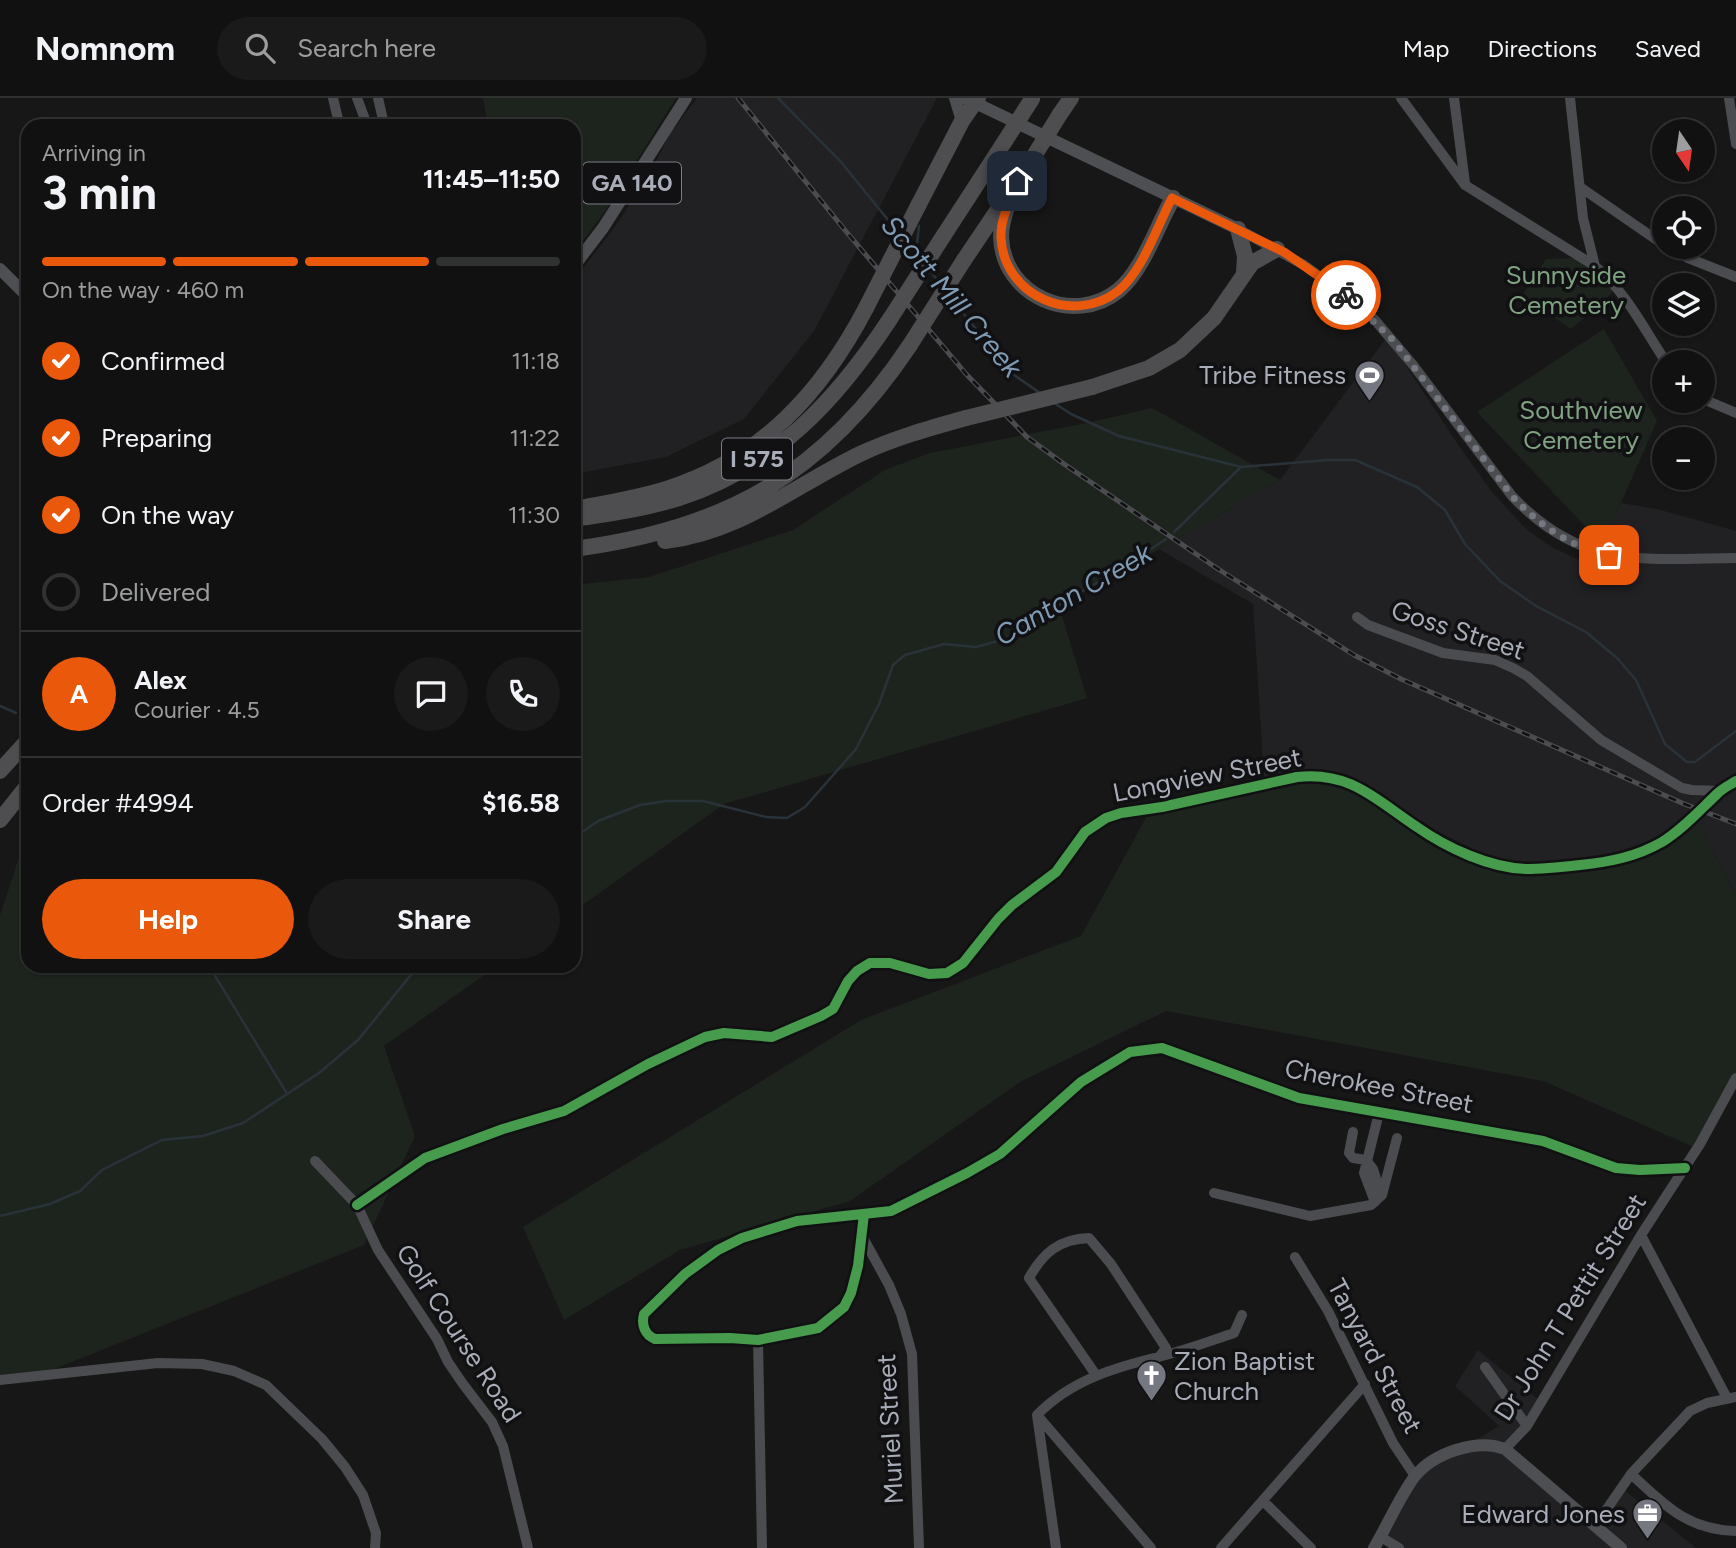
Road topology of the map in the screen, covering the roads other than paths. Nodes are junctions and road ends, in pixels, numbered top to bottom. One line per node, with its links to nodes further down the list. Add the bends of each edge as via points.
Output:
1 (333, 98): 13 (street)
2 (357, 98): 14 (street)
3 (378, 98): 15 (street)
4 (686, 98): 25 (main road, GA 140)
5 (955, 98): 16 (main road)
6 (1032, 98): 36 (highway, I 575, bridge, via 866,355 814,416 771,451 719,481 680,498)
7 (1071, 98): 18 (highway, I 575, bridge)
8 (1401, 98): 19 (street)
9 (1454, 98): 19 (street)
10 (1570, 98): 20 (street)
11 (1728, 98): 17 (street)
12 (973, 100): 16 (highway); 21 (main road)
13 (338, 119)
14 (365, 119)
15 (383, 119)
16 (962, 121): 35 (highway, bridge, via 840,356 804,401 737,457 700,476 669,488)
17 (1736, 144)
18 (1017, 181): 21 (highway, via 1002,230 1007,262 1024,287 1063,306 1098,302 1119,290 1140,262); 37 (highway, I 575, bridge, via 880,388 802,465 762,492 709,517)
19 (1465, 185): 27 (street)
20 (1580, 187): 23 (street); 27 (street)
21 (1172, 198): 22 (main road)
22 (1238, 229): 24 (street); 29 (highway)
23 (1652, 236)
24 (1277, 249): 29 (highway); 39 (street, via 1311,269 1374,319 1512,496 1560,536 1588,550 1643,559)
25 (581, 257)
26 (1691, 259): 30 (street)
27 (1595, 266): 32 (street, via 1622,294)
28 (0, 269): 31 (main road)
29 (1244, 273): 37 (highway, bridge, via 1214,318 1180,350 1131,376 910,434 836,467 766,508 709,531 669,540)
30 (1736, 277)
31 (21, 291)
32 (1658, 350)
33 (1715, 404): 34 (street)
34 (1736, 413)
35 (581, 507)
36 (581, 518)
37 (593, 546): 38 (highway, I 575)
38 (581, 548)
39 (1736, 558)
40 (1357, 617): 44 (street, Goss Street, via 1443,653 1513,667 1601,740 1682,788)
41 (21, 748): 42 (highway)
42 (0, 771)
43 (1736, 781): 44 (street, Longview Street)
44 (1720, 791): 56 (street, Longview Street, via 1681,828 1641,853 1607,862 1525,869 1453,847 1370,793 1319,776 1121,813 1084,832 1056,872 1012,905 963,963 947,973 870,963 857,971 833,1009 821,1016 772,1037 724,1033 705,1037 564,1111 425,1158)
45 (21, 794): 46 (highway)
46 (0, 820)
47 (1736, 1079): 53 (street, Dr John T Pettit Street)
48 (1379, 1113): 51 (street); 53 (street, Cherokee Street, via 1543,1141 1616,1168); 57 (street, Cherokee Street, via 1298,1098 1162,1048 1130,1052 1081,1082 1000,1154 891,1211)
49 (1353, 1132): 51 (street, via 1349,1153)
50 (1397, 1139): 55 (street)
51 (1366, 1160): 55 (street, via 1373,1170)
52 (315, 1161): 56 (street, Golf Course Road)
53 (1685, 1168): 59 (street, Dr John T Pettit Street)
54 (1214, 1193): 55 (street, via 1302,1215 1371,1205)
55 (1378, 1199)
56 (357, 1205): 79 (street, Golf Course Road, via 378,1250 497,1431)
57 (863, 1214): 58 (street); 62 (street, Cherokee Street, via 797,1221 742,1238 685,1274 642,1318 647,1334 655,1339)
58 (861, 1234): 62 (street, via 852,1293 844,1307 810,1331); 81 (street, Muriel Street, via 889,1285 912,1354)
59 (1642, 1235): 68 (street); 70 (street, Dr John T Pettit Street)
60 (1295, 1257): 67 (street, Tanyard Street)
61 (1242, 1315): 63 (street, via 1234,1333)
62 (758, 1340): 80 (street)
63 (1159, 1357): 65 (street); 65 (street, via 1166,1348 1111,1264 1089,1238 1071,1239 1040,1260 1029,1278)
64 (1485, 1367): 70 (street)
65 (1096, 1375): 69 (street, via 1051,1401)
66 (0, 1380): 78 (street, via 169,1363 234,1371 266,1385 345,1467 363,1495 376,1533)
67 (1365, 1384): 73 (street, Tanyard Street, via 1393,1443); 74 (street)
68 (1732, 1397): 72 (street, via 1690,1411)
69 (1037, 1415): 82 (street); 83 (street)
70 (1527, 1426): 71 (street, Dr John T Pettit Street)
71 (1505, 1450): 73 (main road, via 1486,1445 1452,1452); 75 (main road)
72 (1631, 1474): 75 (street); 76 (street, via 1685,1519 1701,1527)
73 (1415, 1476): 77 (main road)
74 (1263, 1501): 84 (street); 85 (street)
75 (1595, 1526): 87 (main road)
76 (1736, 1531)
77 (1378, 1542): 86 (street)
78 (375, 1548)
79 (528, 1548)
80 (762, 1548)
81 (919, 1548)
82 (1056, 1548)
83 (1151, 1548)
84 (1221, 1548)
85 (1311, 1548)
86 (1399, 1548)
87 (1621, 1548)

